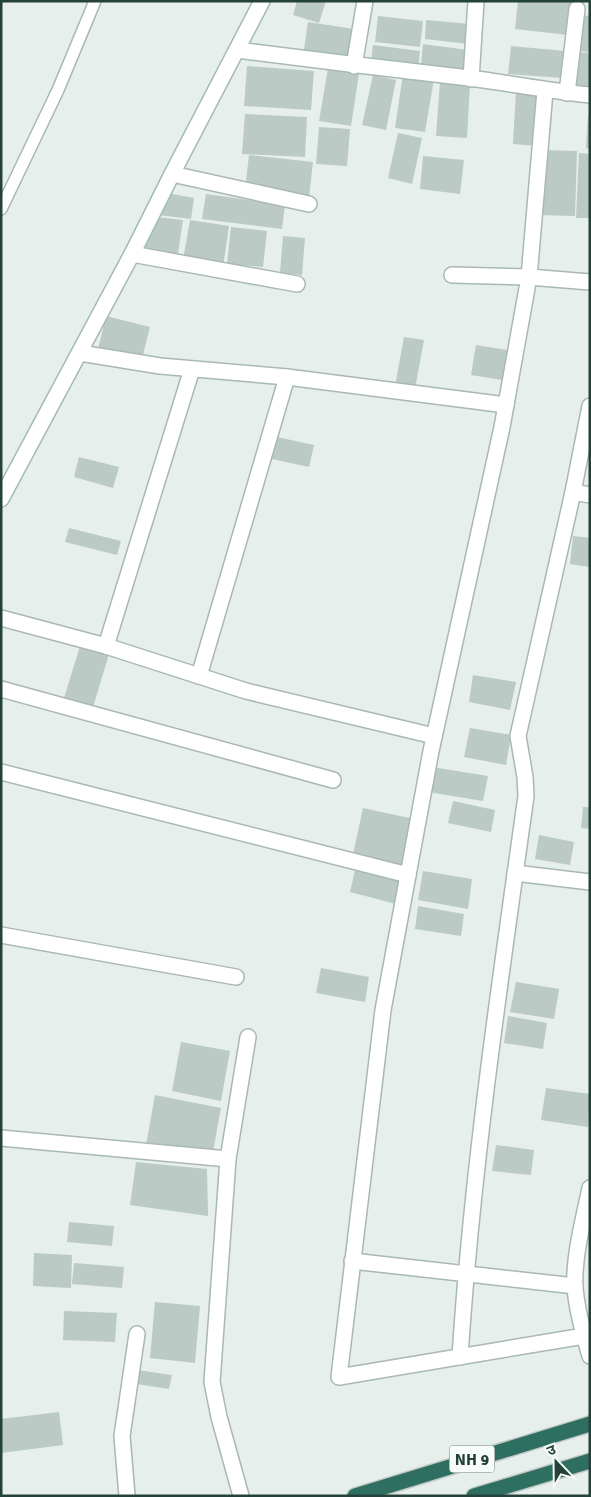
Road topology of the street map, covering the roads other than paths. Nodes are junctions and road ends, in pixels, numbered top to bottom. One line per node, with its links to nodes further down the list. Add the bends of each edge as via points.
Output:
1 (95, 1): 14 (lane, via 58,90)
2 (262, 1): 6 (street)
3 (365, 1): 7 (street)
4 (476, 1): 8 (street)
5 (577, 9): 10 (street)
6 (237, 50): 7 (street); 12 (street)
7 (354, 66): 8 (street)
8 (471, 79): 9 (street)
9 (545, 91): 10 (street); 17 (street)
10 (567, 93): 11 (street)
11 (590, 96)
12 (172, 174): 13 (street); 15 (street)
13 (309, 204)
14 (1, 208)
15 (132, 254): 19 (street); 20 (street)
16 (452, 275): 17 (street)
17 (529, 277): 18 (street); 23 (street)
18 (590, 282)
19 (297, 284)
20 (80, 353): 21 (street); 27 (street)
21 (192, 369): 22 (street); 29 (street)
22 (287, 377): 23 (street); 30 (street)
23 (506, 405): 32 (street)
24 (590, 406): 25 (street)
25 (573, 492): 26 (street); 35 (street, via 519,726 526,796)
26 (590, 495)
27 (1, 499)
28 (1, 618): 29 (street)
29 (106, 646): 30 (street)
30 (199, 676): 32 (street, via 246,691)
31 (1, 689): 34 (street)
32 (434, 736): 36 (street)
33 (1, 772): 36 (street)
34 (333, 780)
35 (515, 873): 37 (street); 45 (street, via 479,1139)
36 (408, 875): 44 (street, via 383,1010)
37 (590, 882)
38 (1, 935): 39 (street)
39 (236, 978)
40 (248, 1037): 42 (street)
41 (1, 1138): 42 (street)
42 (228, 1159): 54 (street, via 212,1382)
43 (590, 1188): 46 (street)
44 (352, 1261): 45 (street); 50 (street, via 338,1377)
45 (465, 1274): 46 (street); 50 (street)
46 (575, 1286): 48 (street)
47 (137, 1334): 53 (street, via 122,1436)
48 (584, 1336): 49 (street); 50 (street)
49 (590, 1356)
50 (460, 1357)
51 (590, 1424): 55 (highway, NH 9)
52 (590, 1461): 56 (highway, NH 9)
53 (127, 1496)
54 (241, 1496)
55 (355, 1496)
56 (474, 1496)

